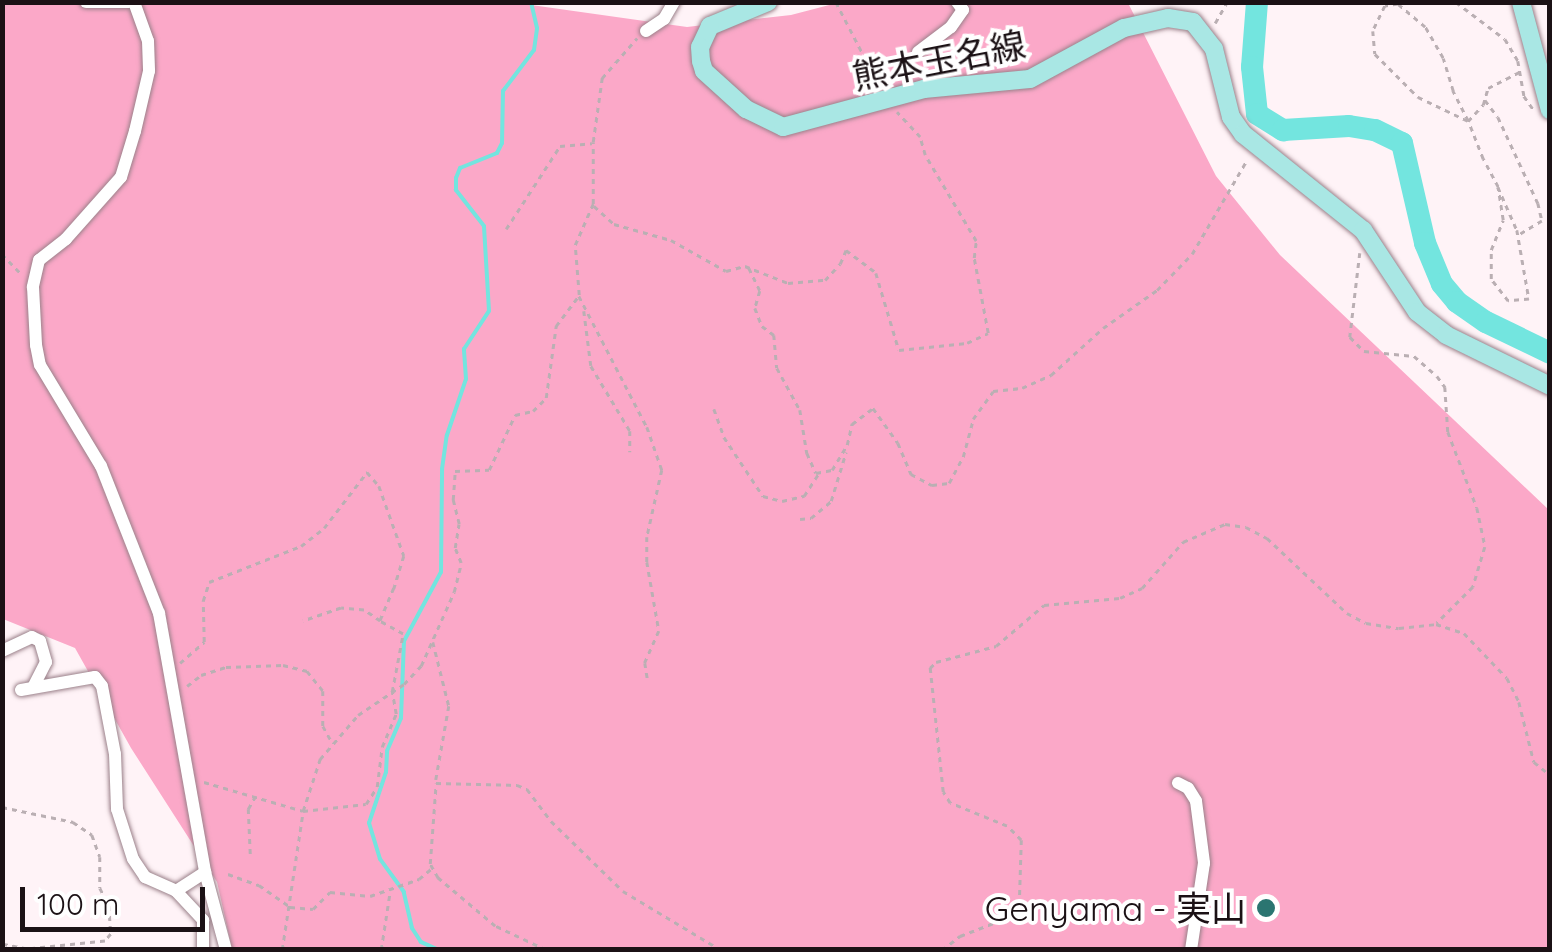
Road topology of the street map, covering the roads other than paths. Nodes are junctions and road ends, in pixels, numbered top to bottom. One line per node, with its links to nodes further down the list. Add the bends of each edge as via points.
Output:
1 (86, 2): 2 (street)
2 (132, 2): 13 (street, via 148,41 149,71 120,177 39,260 33,287 40,365 108,480 159,612)
3 (674, 2): 7 (street)
4 (768, 2): 10 (main road, 熊本玉名線, via 710,26 700,47 704,71 746,108 783,127 884,97 1030,79 1124,28 1168,18 1193,22 1214,49 1231,118 1254,145 1363,230 1417,312 1446,335)
5 (957, 2): 8 (street, via 964,10)
6 (1520, 2): 9 (main road)
7 (646, 31)
8 (918, 52)
9 (1542, 110)
10 (1550, 386)
11 (2, 651): 14 (street, via 40,641 46,662 28,688 94,677 102,686 118,809 133,859 146,877)
12 (1178, 783): 17 (street, via 1196,801 1204,863)
13 (205, 872): 14 (street); 16 (street)
14 (176, 891): 15 (street, via 203,920)
15 (203, 950)
16 (226, 950)
17 (1191, 950)

